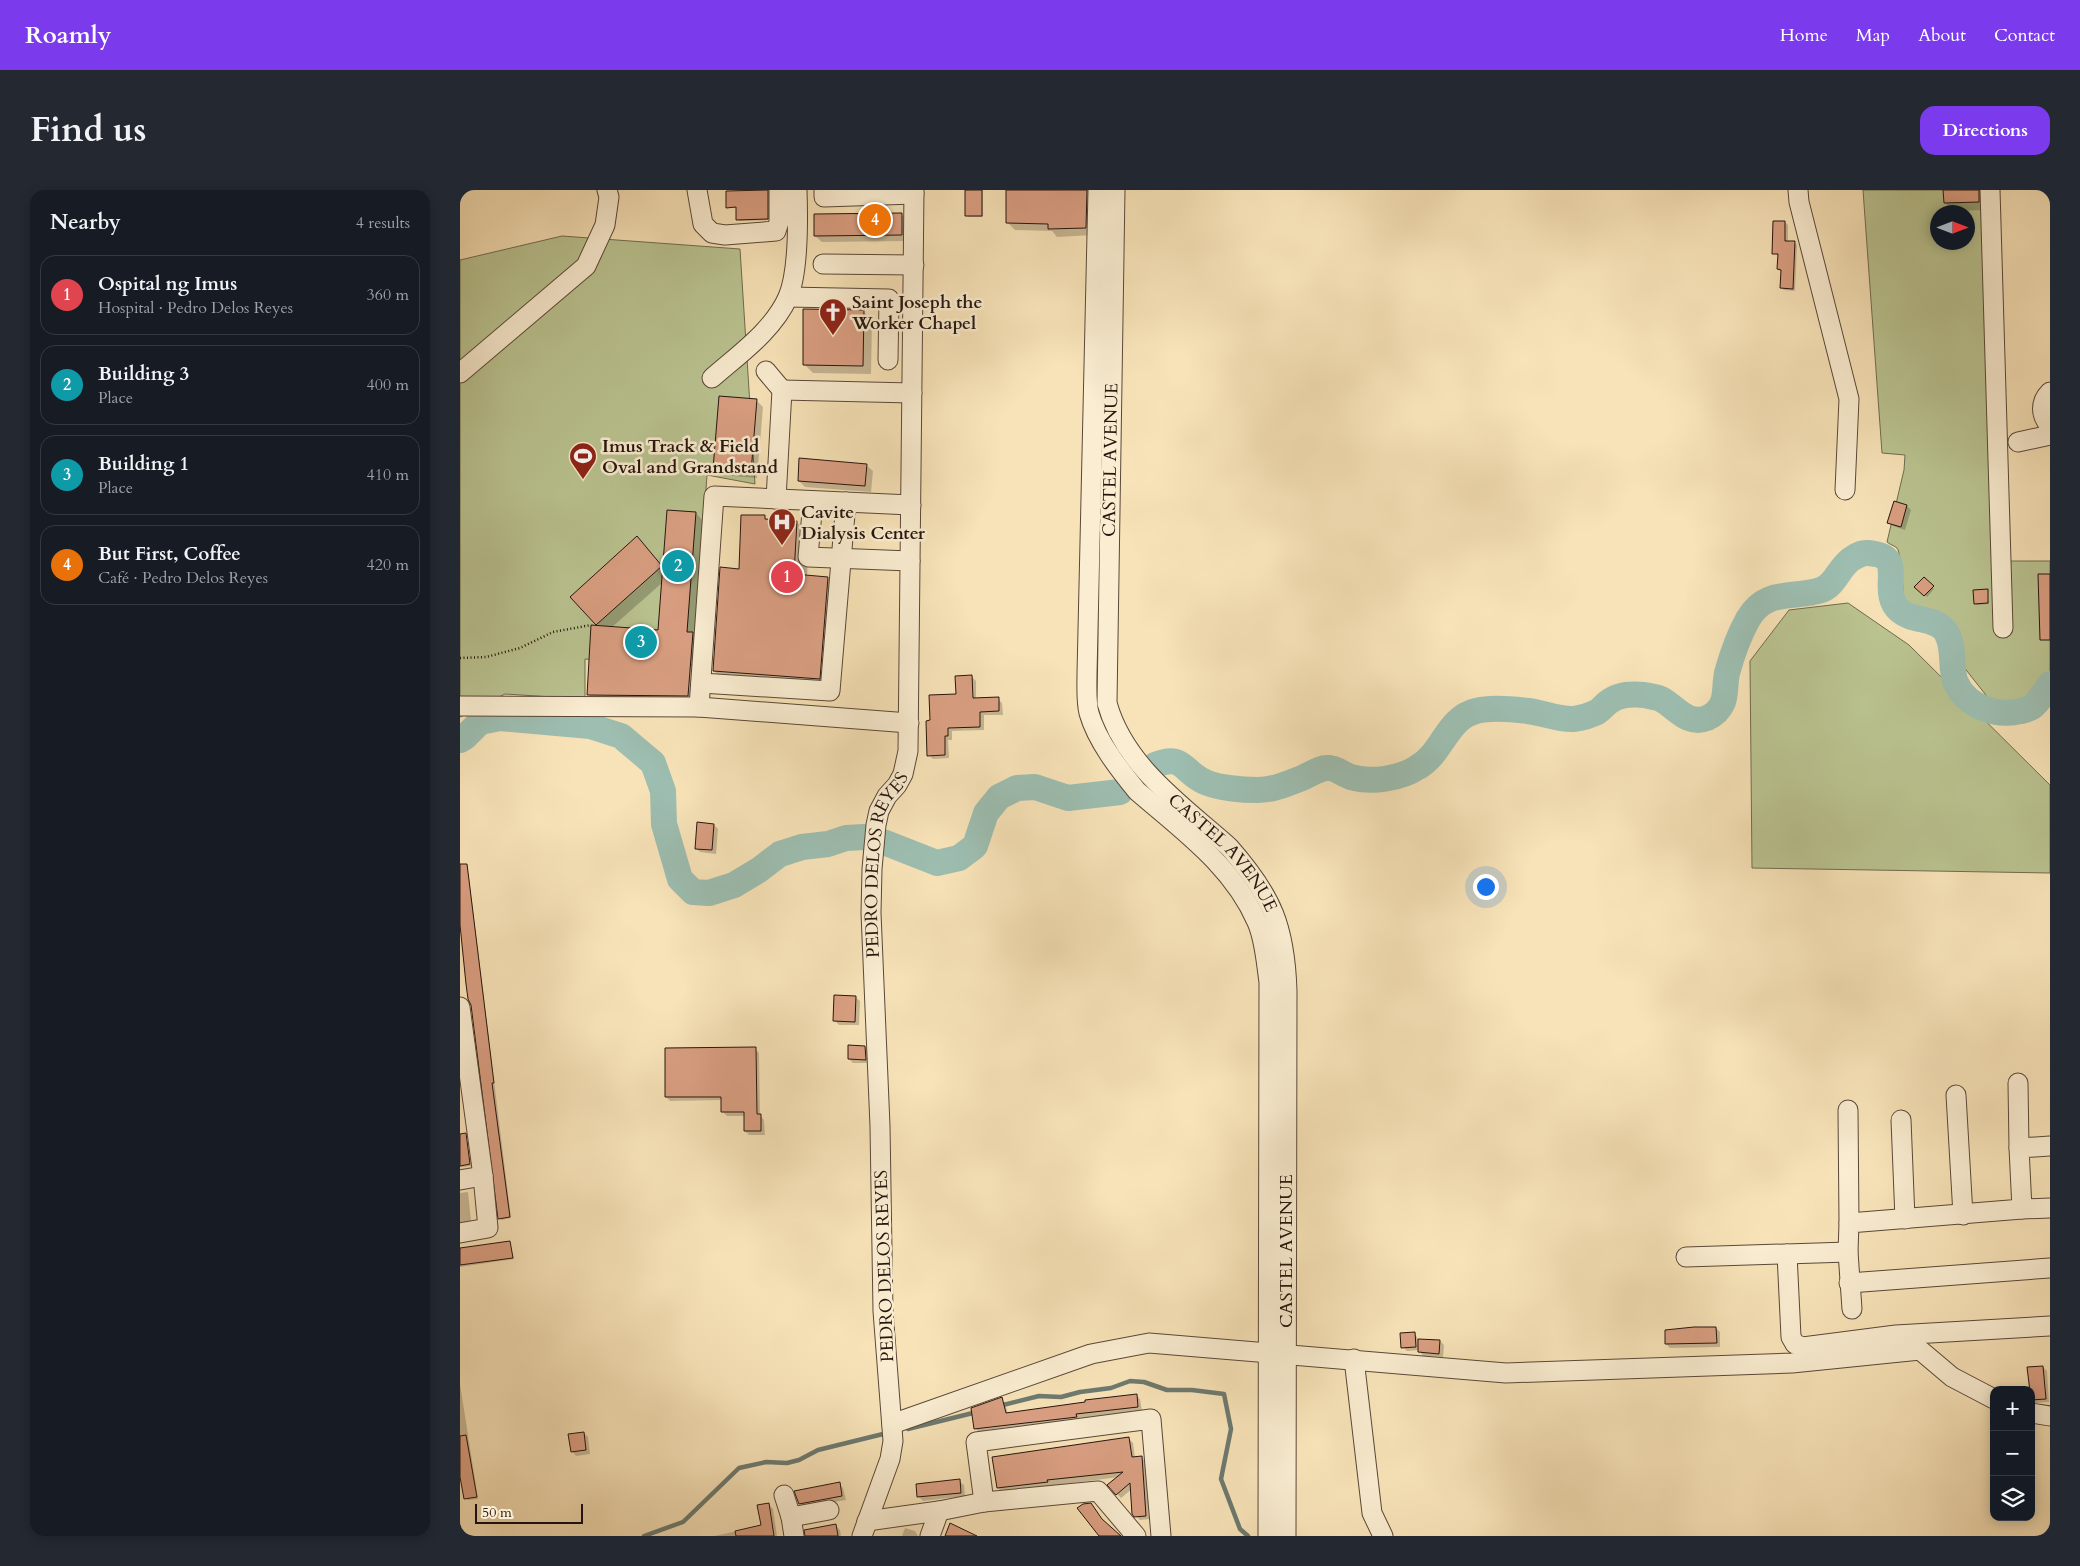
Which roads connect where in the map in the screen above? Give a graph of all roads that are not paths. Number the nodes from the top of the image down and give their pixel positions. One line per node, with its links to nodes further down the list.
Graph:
1 (608, 190): 17 (street)
2 (697, 190): 3 (street)
3 (779, 190)
4 (797, 190): 14 (street)
5 (824, 190): 10 (street)
6 (1098, 190): 60 (street, CASTEL AVENUE)
7 (1115, 190): 60 (street, CASTEL AVENUE)
8 (1798, 190): 24 (street)
9 (1990, 190): 31 (street)
10 (895, 192): 11 (street)
11 (914, 192): 13 (street, PEDRO DELOS REYES)
12 (823, 264): 13 (street)
13 (914, 264): 21 (street, PEDRO DELOS REYES)
14 (788, 297): 15 (street); 18 (street)
15 (888, 360)
16 (766, 371): 19 (street)
17 (460, 373)
18 (712, 378)
19 (782, 390): 21 (street); 25 (street)
20 (2050, 392): 22 (street)
21 (912, 393): 28 (street, PEDRO DELOS REYES)
22 (2050, 427): 23 (street)
23 (2018, 442)
24 (1845, 490)
25 (776, 499): 26 (street); 32 (street)
26 (813, 501): 27 (street); 29 (street)
27 (846, 502): 28 (street); 29 (street)
28 (911, 505): 30 (street, PEDRO DELOS REYES)
29 (841, 558): 30 (street); 32 (street)
30 (910, 561): 35 (street, PEDRO DELOS REYES)
31 (2002, 628)
32 (701, 682): 34 (street)
33 (460, 706): 34 (street)
34 (699, 707): 35 (street)
35 (909, 723): 65 (street, PEDRO DELOS REYES)
36 (460, 1008): 37 (street)
37 (464, 1062): 42 (street)
38 (2018, 1083): 44 (street)
39 (1956, 1095): 49 (street)
40 (1848, 1110): 51 (street)
41 (1901, 1120): 50 (street)
42 (468, 1123): 45 (street)
43 (2050, 1146): 44 (street)
44 (2019, 1148): 48 (street)
45 (483, 1176): 46 (street); 52 (street)
46 (460, 1180)
47 (2050, 1208): 48 (street)
48 (2022, 1209): 49 (street)
49 (1963, 1214): 50 (street)
50 (1905, 1219): 51 (street)
51 (1849, 1223): 53 (street)
52 (460, 1233)
53 (1848, 1252): 54 (street); 57 (street)
54 (1787, 1254): 55 (street); 59 (street)
55 (1686, 1257)
56 (2050, 1268): 57 (street)
57 (1849, 1283): 58 (street)
58 (1852, 1309)
59 (2050, 1326)
60 (1277, 1353): 61 (street); 65 (street); 76 (street, CASTEL AVENUE); 77 (street, CASTEL AVENUE)
61 (1354, 1359): 62 (street); 78 (street)
62 (1990, 1397)
63 (2035, 1414): 64 (street)
64 (2050, 1416)
65 (892, 1424): 71 (street, PEDRO DELOS REYES)
66 (784, 1495): 70 (street)
67 (984, 1502): 69 (street); 74 (street); 75 (street)
68 (829, 1510): 70 (street)
69 (939, 1511): 71 (street); 73 (street)
70 (791, 1517): 72 (street)
71 (864, 1528)
72 (794, 1536)
73 (930, 1536)
74 (1136, 1536)
75 (1161, 1536)
76 (1268, 1536)
77 (1286, 1536)
78 (1383, 1536)

